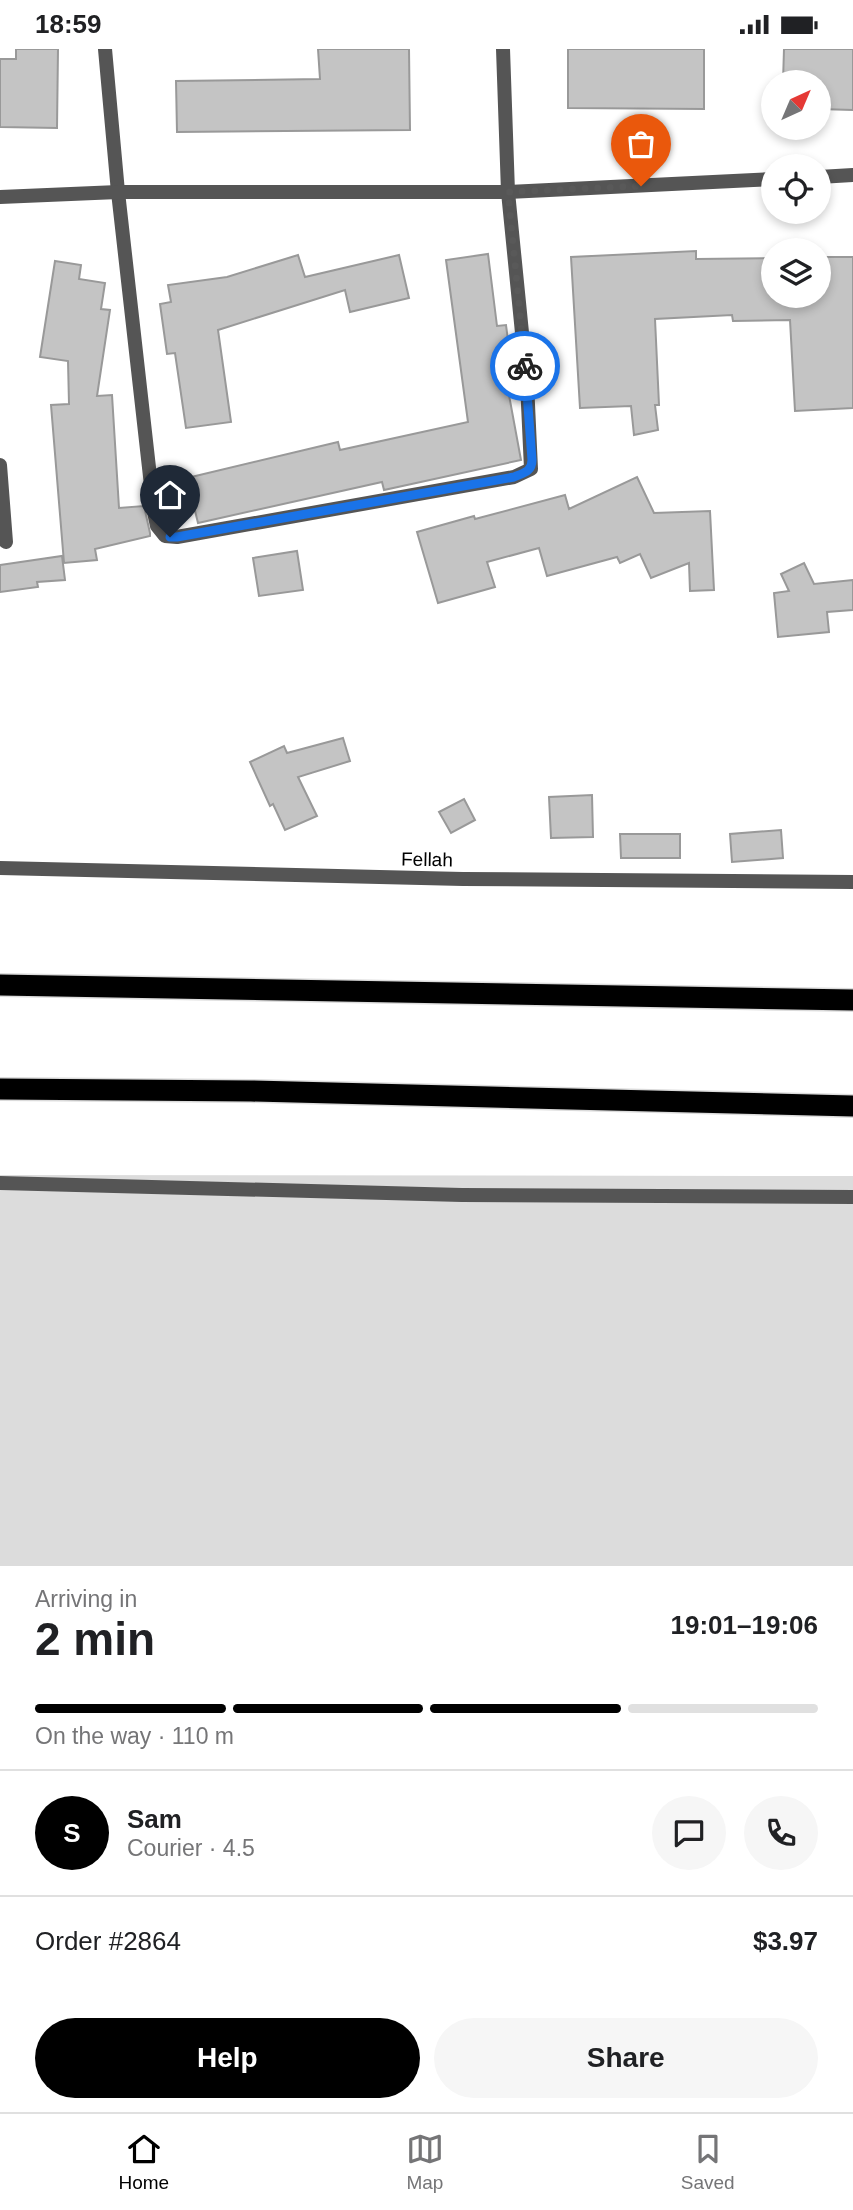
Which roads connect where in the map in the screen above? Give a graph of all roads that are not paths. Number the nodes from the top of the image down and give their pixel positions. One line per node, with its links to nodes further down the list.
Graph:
1 (105, 49): 6 (street)
2 (503, 49): 7 (street)
3 (853, 176): 4 (street)
4 (831, 177)
5 (761, 180): 7 (street)
6 (118, 192): 7 (street); 7 (street); 8 (street)
7 (508, 192)
8 (0, 197)
9 (0, 465): 10 (street)
10 (6, 542)
11 (0, 869): 12 (street, Fellah)
12 (853, 882)
13 (0, 985): 14 (highway)
14 (853, 1000)
15 (0, 1089): 16 (highway)
16 (853, 1106)
17 (0, 1183): 18 (street)
18 (853, 1197)

